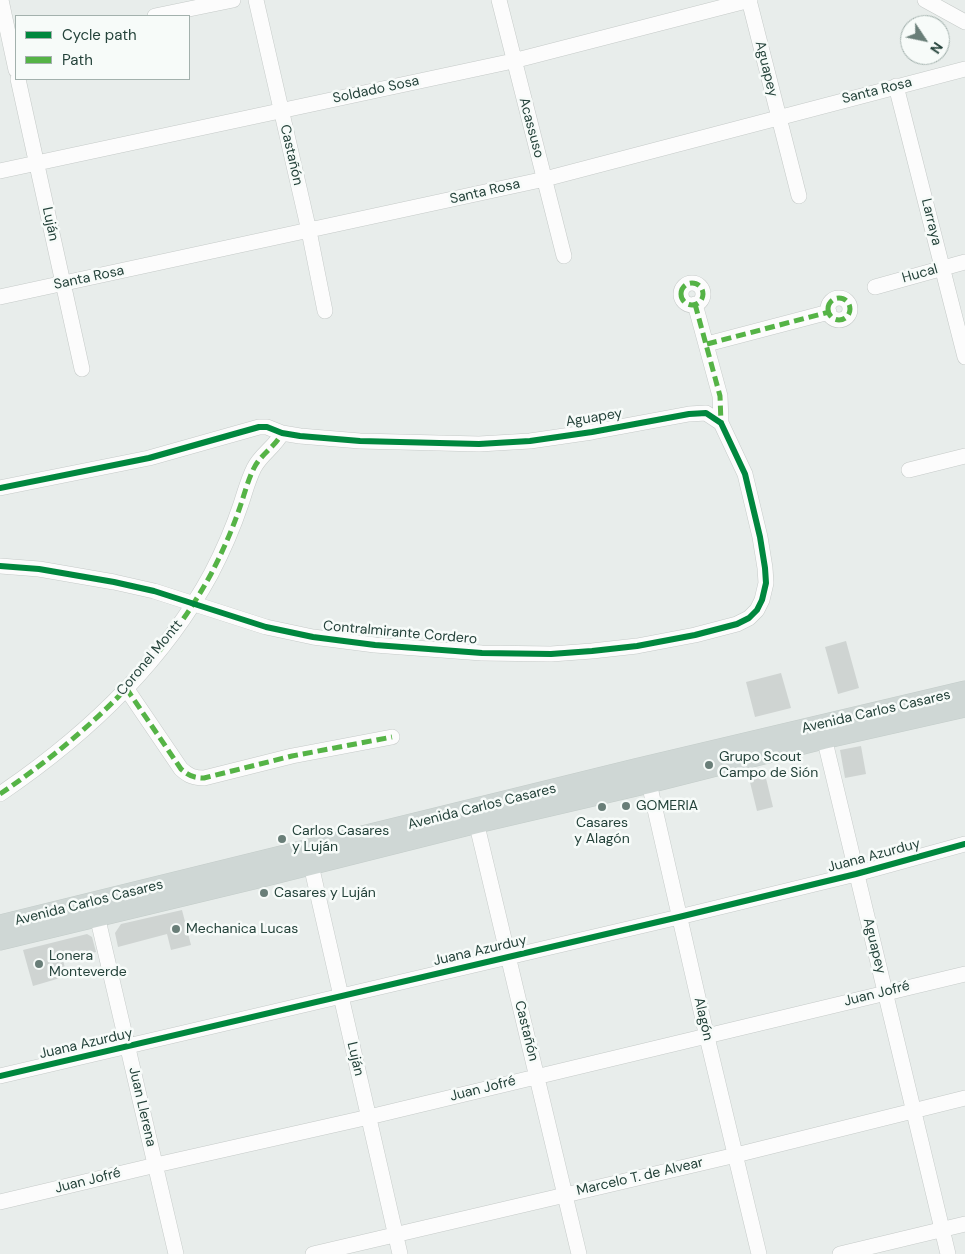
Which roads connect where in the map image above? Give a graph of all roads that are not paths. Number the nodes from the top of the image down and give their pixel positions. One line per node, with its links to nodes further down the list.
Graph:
1 (2, 0): 9 (street)
2 (233, 0): 7 (street)
3 (256, 0): 15 (street, Castañón)
4 (499, 0): 10 (street, Acassuso)
5 (749, 0): 10 (street, Soldado Sosa); 16 (street, Aguapey)
6 (924, 0): 8 (street)
7 (160, 15)
8 (965, 22)
9 (9, 47): 11 (street)
10 (513, 61): 15 (street, Soldado Sosa); 19 (street, Acassuso)
11 (15, 67)
12 (965, 69): 14 (street, Santa Rosa)
13 (18, 80): 17 (street, Luján)
14 (896, 86): 16 (street, Santa Rosa); 24 (street, Larraya)
15 (280, 111): 17 (street, Soldado Sosa); 21 (street, Castañón)
16 (779, 117): 19 (street, Santa Rosa); 20 (street, Aguapey)
17 (38, 163): 18 (street, Soldado Sosa); 25 (street, Luján)
18 (0, 171)
19 (545, 178): 21 (street, Santa Rosa); 22 (street, Acassuso)
20 (799, 196)
21 (309, 231): 25 (street, Santa Rosa); 29 (street, Castañón)
22 (564, 256)
23 (965, 262): 24 (street, Hucal)
24 (942, 268): 26 (street, Hucal); 32 (street, Larraya)
25 (62, 283): 27 (street, Santa Rosa); 33 (street, Luján)
26 (875, 287)
27 (0, 297)
28 (695, 304): 31 (street)
29 (325, 311)
30 (829, 312): 31 (street)
31 (706, 344): 34 (street)
32 (965, 357)
33 (82, 369)
34 (722, 423): 35 (street, Aguapey); 40 (street, Contralmirante Cordero)
35 (282, 433): 38 (street, Aguapey); 40 (street, Coronel Montt)
36 (965, 456): 37 (street)
37 (909, 470)
38 (0, 488)
39 (0, 566): 40 (street, Contralmirante Cordero)
40 (194, 603): 41 (street, Coronel Montt)
41 (126, 688): 45 (street); 47 (street, Coronel Montt)
42 (965, 691): 44 (main road, Avenida Carlos Casares)
43 (965, 706): 44 (main road, Avenida Carlos Casares)
44 (822, 732): 46 (main road, Avenida Carlos Casares); 48 (main road, Avenida Carlos Casares); 51 (street, Aguapey)
45 (392, 737)
46 (649, 783): 48 (main road, Avenida Carlos Casares); 53 (street, Alagón)
47 (0, 794)
48 (475, 816): 50 (main road, Avenida Carlos Casares); 52 (main road, Avenida Carlos Casares); 56 (street, Castañón)
49 (965, 844): 51 (street, Juana Azurduy)
50 (311, 865): 52 (main road, Avenida Carlos Casares); 59 (street, Luján)
51 (856, 874): 53 (street, Juana Azurduy); 58 (street, Aguapey)
52 (96, 909): 54 (main road, Avenida Carlos Casares); 55 (main road, Avenida Carlos Casares); 61 (street, Juan Llerena)
53 (679, 918): 56 (street, Juana Azurduy); 60 (street, Alagón)
54 (0, 925)
55 (0, 940)
56 (508, 957): 59 (street, Juana Azurduy); 63 (street, Castañón)
57 (965, 974): 58 (street, Juan Jofré)
58 (885, 992): 60 (street, Juan Jofré); 65 (street, Aguapey)
59 (341, 996): 61 (street, Juana Azurduy); 66 (street, Luján)
60 (707, 1036): 63 (street, Juan Jofré); 67 (street, Alagón)
61 (128, 1047): 62 (street, Juana Azurduy); 68 (street, Juan Llerena)
62 (0, 1076)
63 (537, 1076): 66 (street, Juan Jofré); 69 (street, Castañón)
64 (965, 1098): 65 (street, Marcelo T. de Alvear)
65 (914, 1111): 67 (street, Marcelo T. de Alvear); 72 (street, Aguapey)
66 (369, 1117): 68 (street, Juan Jofré); 73 (street, Luján)
67 (736, 1155): 69 (street, Marcelo T. de Alvear); 78 (street, Alagón)
68 (156, 1165): 70 (street, Juan Jofré); 74 (street, Juan Llerena)
69 (565, 1195): 73 (street, Marcelo T. de Alvear); 77 (street, Castañón)
70 (0, 1202)
71 (965, 1224): 72 (street)
72 (942, 1229): 79 (street); 80 (street, Aguapey)
73 (396, 1235): 75 (street, Marcelo T. de Alvear); 76 (street, Luján)
74 (176, 1254)
75 (313, 1254)
76 (400, 1254)
77 (579, 1254)
78 (759, 1254)
79 (840, 1254)
80 (948, 1254)

